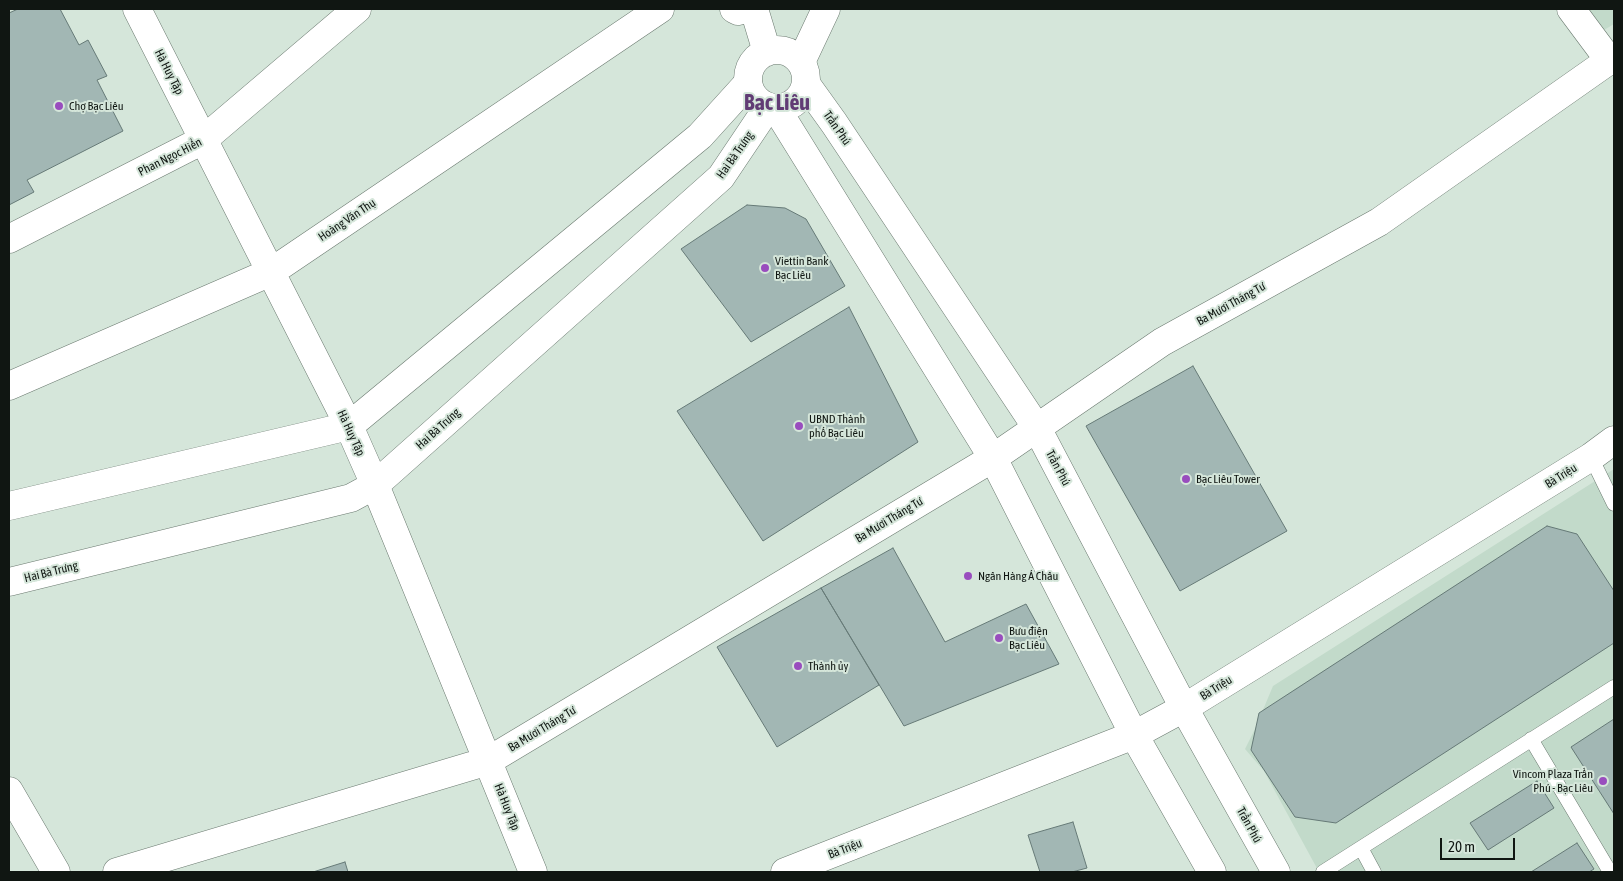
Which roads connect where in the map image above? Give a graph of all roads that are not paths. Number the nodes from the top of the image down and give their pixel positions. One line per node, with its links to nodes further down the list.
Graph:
1 (137, 9): 14 (street, Hà Huy Tập)
2 (357, 9): 14 (street, Phan Ngọc Hiển)
3 (660, 9): 16 (street, Hoàng Văn Thụ)
4 (734, 9): 5 (street)
5 (745, 9)
6 (754, 9): 9 (street)
7 (826, 9): 11 (street)
8 (1572, 9): 10 (street)
9 (767, 52): 11 (street); 12 (street)
10 (1612, 57): 19 (street, Ba Mươi Tháng Tư)
11 (803, 73): 13 (street); 19 (street, Trần Phú)
12 (748, 83): 13 (street); 18 (street)
13 (772, 107): 21 (street); 23 (street, Hai Bà Trưng)
14 (204, 140): 15 (street, Phan Ngọc Hiển); 16 (street, Hà Huy Tập)
15 (9, 239)
16 (271, 272): 17 (street, Hoàng Văn Thụ); 18 (street, Hà Huy Tập)
17 (9, 386)
18 (349, 426): 23 (street, Hà Huy Tập); 25 (street)
19 (1037, 428): 21 (street, Ba Mươi Tháng Tư); 28 (street, Trần Phú)
20 (1614, 440): 22 (street, Bà Triệu)
21 (993, 458): 29 (street); 31 (street, Ba Mươi Tháng Tư)
22 (1591, 458): 24 (lane); 28 (street, Bà Triệu)
23 (375, 485): 26 (street, Hai Bà Trưng); 31 (street, Hà Huy Tập)
24 (1614, 504)
25 (9, 506)
26 (9, 582)
27 (1614, 687): 30 (lane)
28 (1184, 708): 29 (street, Bà Triệu); 40 (street, Trần Phú)
29 (1134, 735): 34 (street, Bà Triệu); 39 (street)
30 (1531, 739): 33 (lane); 43 (lane)
31 (488, 761): 36 (street, Ba Mươi Tháng Tư); 37 (street, Hà Huy Tập)
32 (9, 791): 35 (street)
33 (1361, 848): 41 (lane); 42 (lane)
34 (826, 865): 38 (street, Bà Triệu)
35 (56, 872)
36 (117, 872)
37 (533, 872)
38 (785, 872)
39 (1212, 872)
40 (1276, 872)
41 (1323, 872)
42 (1374, 872)
43 (1610, 872)

